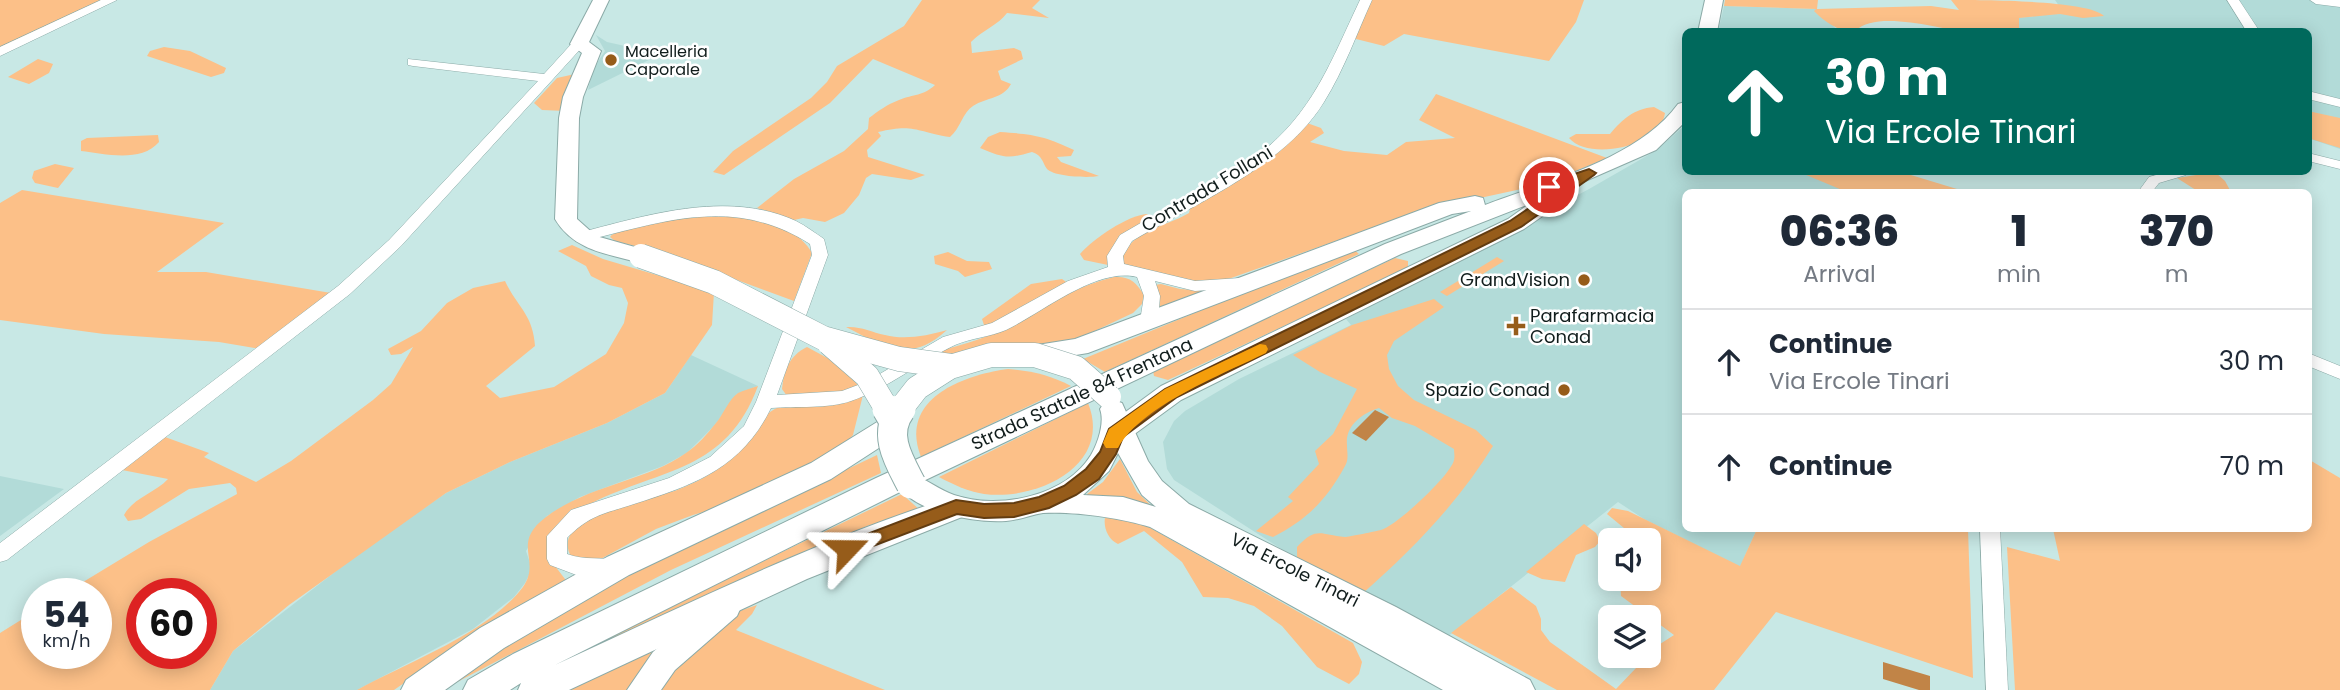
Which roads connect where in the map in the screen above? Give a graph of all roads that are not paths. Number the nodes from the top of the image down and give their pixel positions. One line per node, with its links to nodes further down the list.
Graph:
1 (111, 0): 11 (street)
2 (601, 0): 10 (main road)
3 (1366, 0): 24 (street, Contrada Follani)
4 (1714, 0): 8 (main road)
5 (2233, 0): 9 (street)
6 (2316, 0): 7 (street)
7 (2340, 3)
8 (1708, 28)
9 (2251, 28)
10 (579, 44): 13 (street); 23 (main road)
11 (0, 52)
12 (413, 62): 13 (street)
13 (548, 78): 40 (street)
14 (2312, 96): 15 (street)
15 (2340, 103)
16 (1682, 112): 19 (main road, Strada Statale 84 Frentana)
17 (2312, 158): 18 (street)
18 (2340, 165)
19 (1589, 173): 22 (main road, Strada Statale 84 Frentana); 34 (main road)
20 (2171, 175): 21 (street)
21 (2147, 189)
22 (1529, 194): 26 (main road); 44 (main road, Strada Statale 84 Frentana)
23 (580, 237): 28 (main road, bridge); 33 (street)
24 (1117, 271): 25 (street); 33 (street)
25 (1144, 274): 26 (street); 27 (street)
26 (1251, 282): 27 (main road)
27 (1149, 321): 29 (main road)
28 (823, 338): 31 (main road, bridge); 35 (main road, bridge)
29 (1027, 354): 31 (main road, Via Ercole Tinari, bridge); 34 (main road, Via Ercole Tinari, bridge)
30 (2312, 361): 32 (street)
31 (951, 366): 35 (main road, Via Ercole Tinari, bridge)
32 (2340, 373)
33 (765, 402): 41 (street)
34 (1114, 417): 37 (main road, Via Ercole Tinari); 48 (main road, Via Ercole Tinari)
35 (893, 423): 36 (main road); 38 (main road, Via Ercole Tinari, bridge)
36 (821, 471): 41 (main road)
37 (1043, 503): 38 (main road, Via Ercole Tinari); 47 (main road, Via Ercole Tinari)
38 (956, 507): 42 (main road)
39 (1990, 532): 49 (street)
40 (0, 554)
41 (618, 566): 43 (main road)
42 (742, 594): 45 (main road); 46 (main road)
43 (418, 690)
44 (480, 690)
45 (535, 690)
46 (643, 690)
47 (1472, 690)
48 (1520, 690)
49 (1997, 690)

